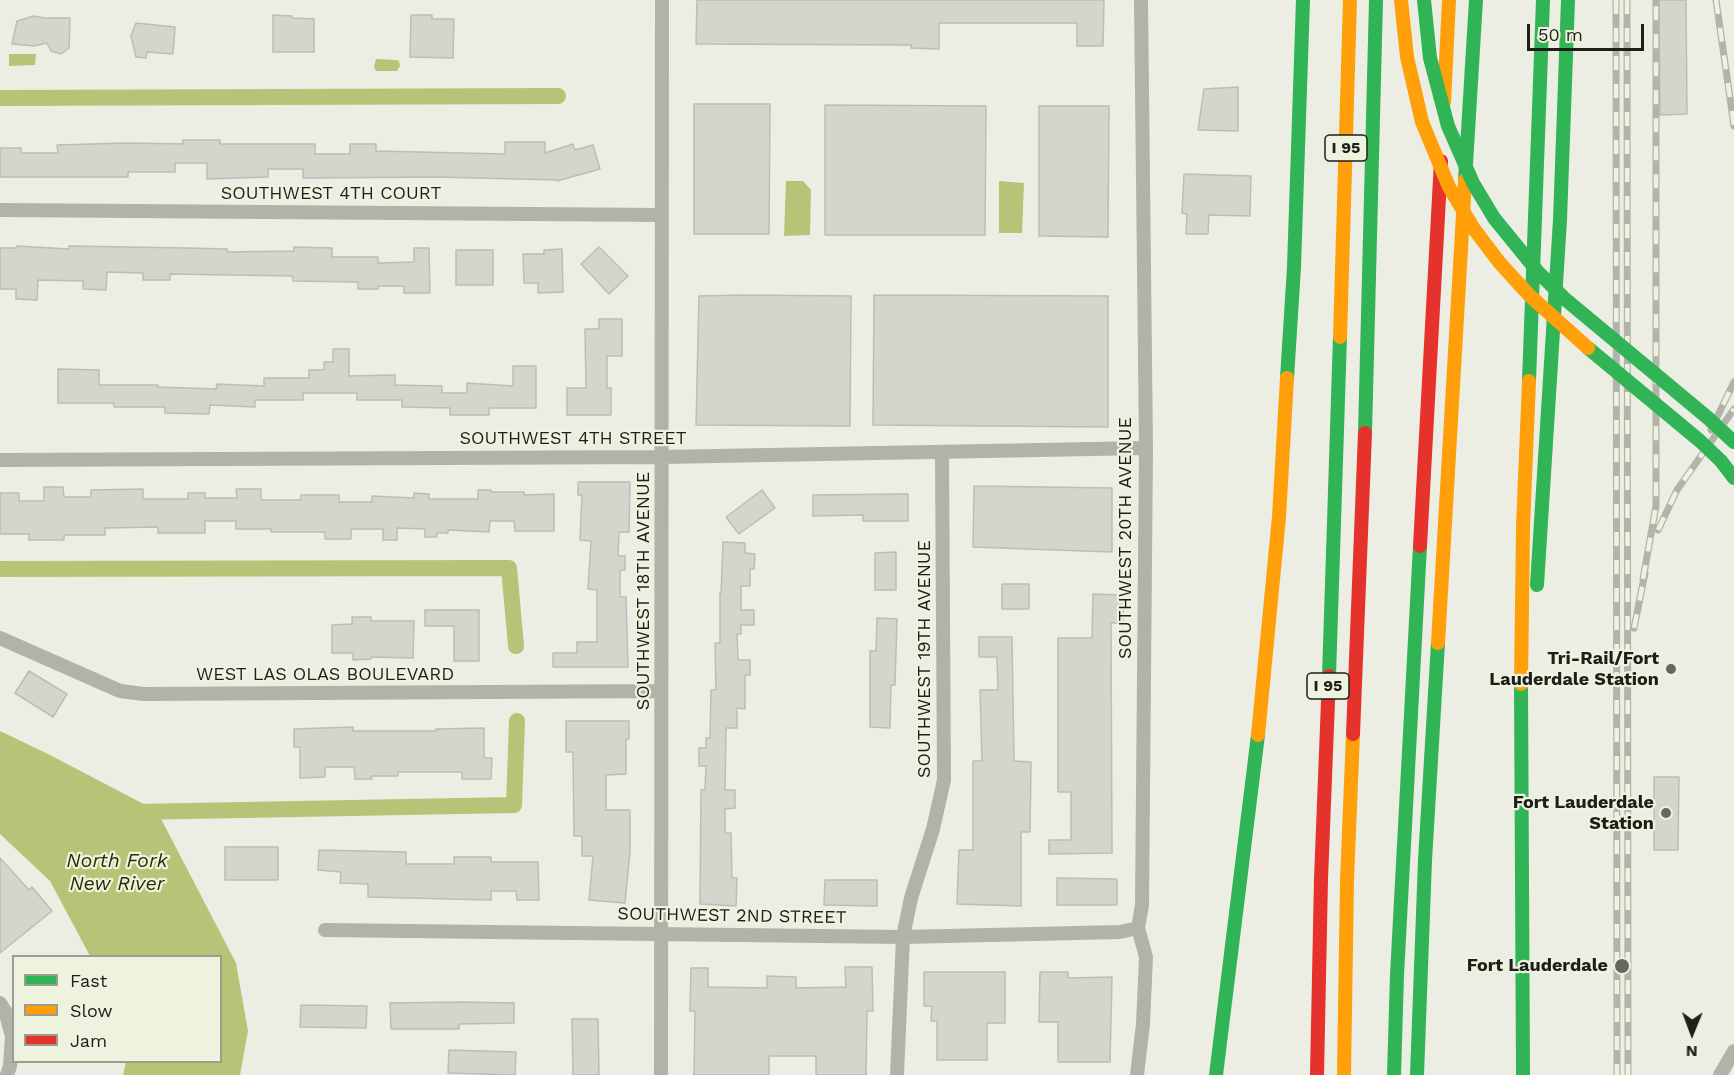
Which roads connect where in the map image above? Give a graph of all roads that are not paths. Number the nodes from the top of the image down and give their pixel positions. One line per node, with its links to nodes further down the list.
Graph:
1 (662, 0): 13 (street, SOUTHWEST 18TH AVENUE)
2 (1141, 0): 15 (street, SOUTHWEST 20TH AVENUE)
3 (1303, 0): 33 (highway)
4 (1350, 0): 34 (highway, I 95)
5 (1377, 0): 35 (highway)
6 (1401, 0): 19 (highway, bridge)
7 (1424, 0): 14 (highway, bridge)
8 (1449, 0): 36 (highway)
9 (1476, 0): 37 (highway)
10 (1543, 0): 22 (highway)
11 (1568, 0): 22 (highway)
12 (0, 210): 13 (street, SOUTHWEST 4TH COURT)
13 (662, 214): 17 (street, SOUTHWEST 18TH AVENUE)
14 (1734, 442)
15 (1146, 448): 16 (street, SOUTHWEST 4TH STREET); 23 (street, SOUTHWEST 20TH AVENUE)
16 (942, 453): 17 (street, SOUTHWEST 4TH STREET); 26 (street, SOUTHWEST 19TH AVENUE)
17 (662, 457): 18 (street, SOUTHWEST 4TH STREET); 21 (street, SOUTHWEST 18TH AVENUE)
18 (0, 460)
19 (1734, 478)
20 (0, 638): 21 (street, WEST LAS OLAS BOULEVARD)
21 (662, 691): 25 (street, SOUTHWEST 18TH AVENUE)
22 (1523, 836): 38 (highway)
23 (1138, 928): 26 (street, SOUTHWEST 2ND STREET); 32 (street, SOUTHWEST 20TH AVENUE)
24 (325, 930): 25 (street, SOUTHWEST 2ND STREET)
25 (662, 932): 26 (street, SOUTHWEST 2ND STREET); 30 (street, SOUTHWEST 18TH AVENUE)
26 (903, 937): 31 (street, SOUTHWEST 19TH AVENUE)
27 (0, 1003): 29 (street)
28 (1734, 1051): 39 (street)
29 (7, 1075)
30 (661, 1075)
31 (897, 1075)
32 (1137, 1075)
33 (1216, 1075)
34 (1317, 1075)
35 (1344, 1075)
36 (1394, 1075)
37 (1416, 1075)
38 (1523, 1075)
39 (1720, 1075)

